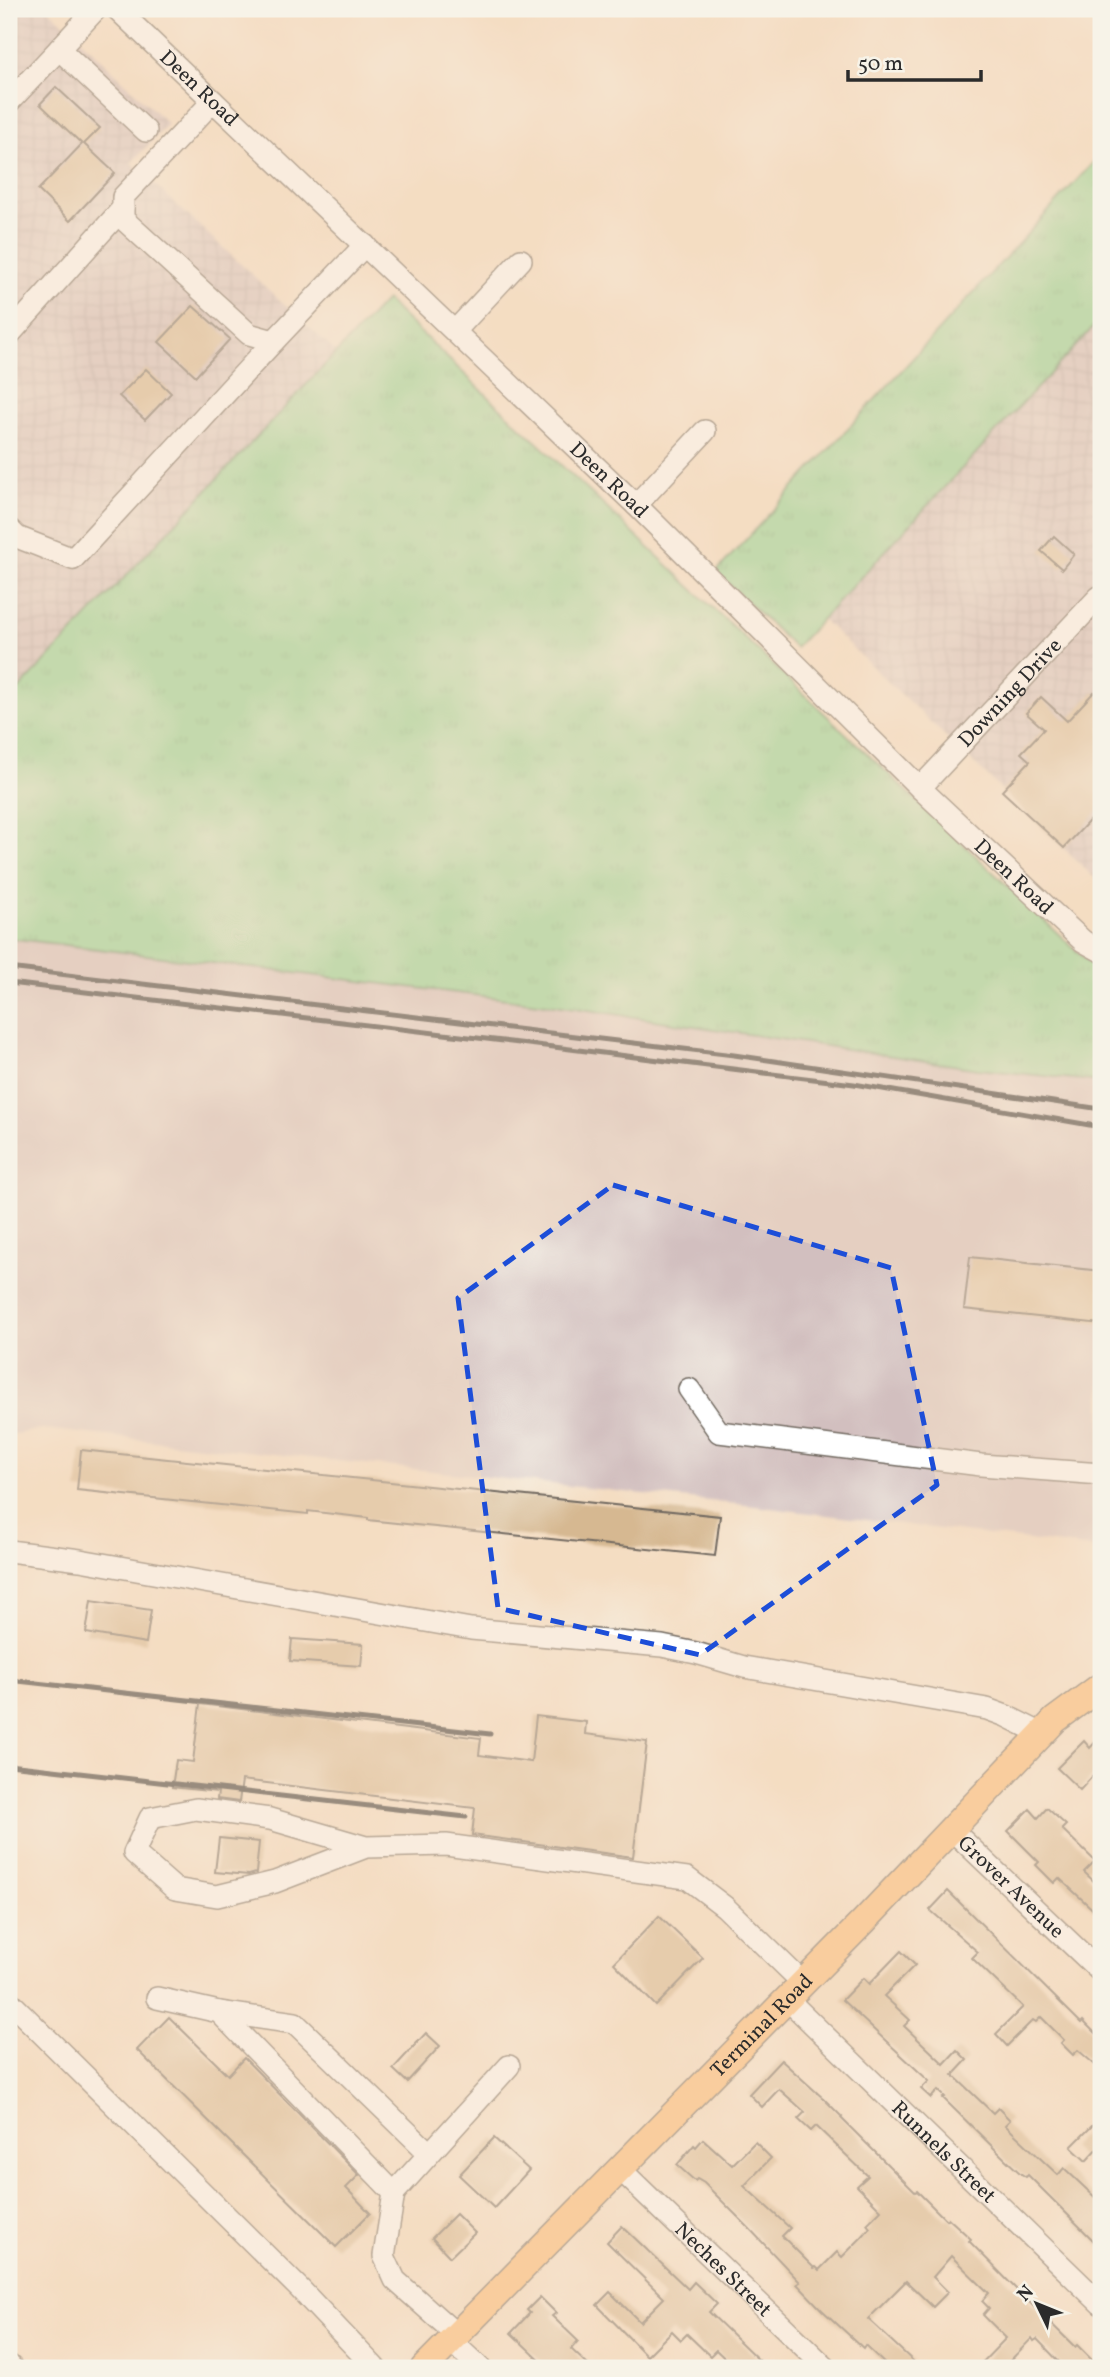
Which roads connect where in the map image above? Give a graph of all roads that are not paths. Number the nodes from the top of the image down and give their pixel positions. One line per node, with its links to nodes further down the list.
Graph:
1 (96, 9): 3 (street)
2 (117, 9): 4 (street, Deen Road)
3 (58, 49): 5 (street); 6 (street)
4 (213, 101): 7 (street); 8 (street, Deen Road)
5 (9, 102)
6 (146, 131)
7 (123, 208): 11 (street); 12 (street)
8 (365, 245): 10 (street, Deen Road); 12 (street)
9 (522, 260): 10 (street)
10 (455, 331): 14 (street, Deen Road)
11 (9, 335)
12 (274, 341): 15 (street)
13 (705, 431): 14 (street)
14 (636, 505): 17 (street, Deen Road)
15 (9, 529)
16 (1100, 598): 17 (street, Downing Drive)
17 (920, 788): 18 (street, Deen Road)
18 (1101, 951)
19 (689, 1388): 20 (street)
20 (1101, 1474)
21 (9, 1551): 23 (street)
22 (1101, 1686): 23 (main road, Terminal Road)
23 (1042, 1734): 24 (main road, Terminal Road)
24 (953, 1829): 26 (street, Grover Avenue); 27 (main road, Terminal Road)
25 (366, 1847): 25 (street); 27 (street, Runnels Street)
26 (1101, 1972)
27 (795, 1991): 33 (main road, Terminal Road); 35 (street, Runnels Street)
28 (157, 1998): 30 (street)
29 (9, 2001): 37 (street)
30 (219, 2012): 32 (street); 34 (street)
31 (509, 2066): 32 (street)
32 (429, 2153): 34 (street)
33 (620, 2169): 36 (main road, Terminal Road); 40 (street, Neches Street)
34 (394, 2193): 36 (street)
35 (1101, 2304)
36 (454, 2338): 38 (main road, Terminal Road); 39 (street)
37 (375, 2368)
38 (425, 2368)
39 (480, 2368)
40 (826, 2368)

